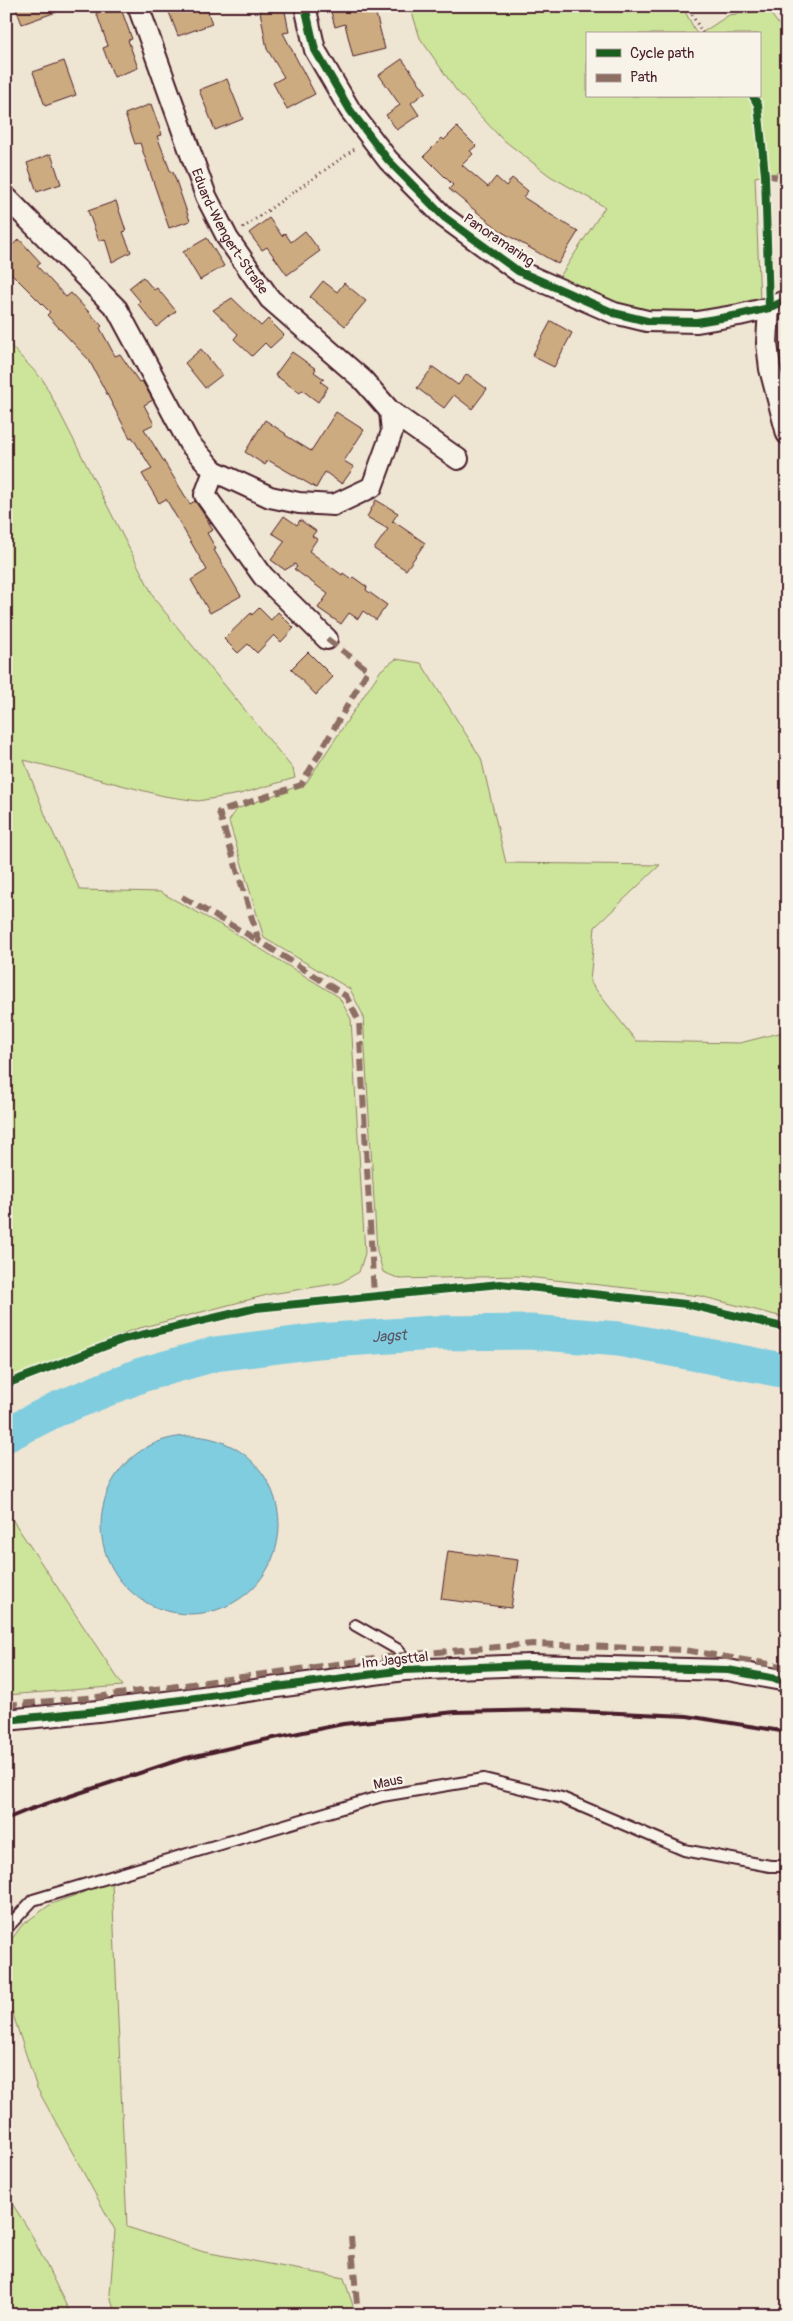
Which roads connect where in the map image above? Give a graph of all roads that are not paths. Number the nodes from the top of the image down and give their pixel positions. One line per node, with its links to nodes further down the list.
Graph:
1 (138, 6): 5 (street, Eduard-Wengert-Straße)
2 (305, 6): 4 (street, Panoramaring)
3 (6, 197): 8 (street)
4 (778, 304): 6 (street)
5 (390, 411): 7 (street, Eduard-Wengert-Straße); 8 (street)
6 (787, 434)
7 (458, 459)
8 (214, 471): 9 (street)
9 (327, 639)
10 (355, 1626): 11 (lane)
11 (404, 1670): 12 (street, Im Jagsttal); 13 (street, Im Jagsttal)
12 (787, 1681)
13 (6, 1720)
14 (787, 1866): 15 (lane, Maus)
15 (6, 1928)

